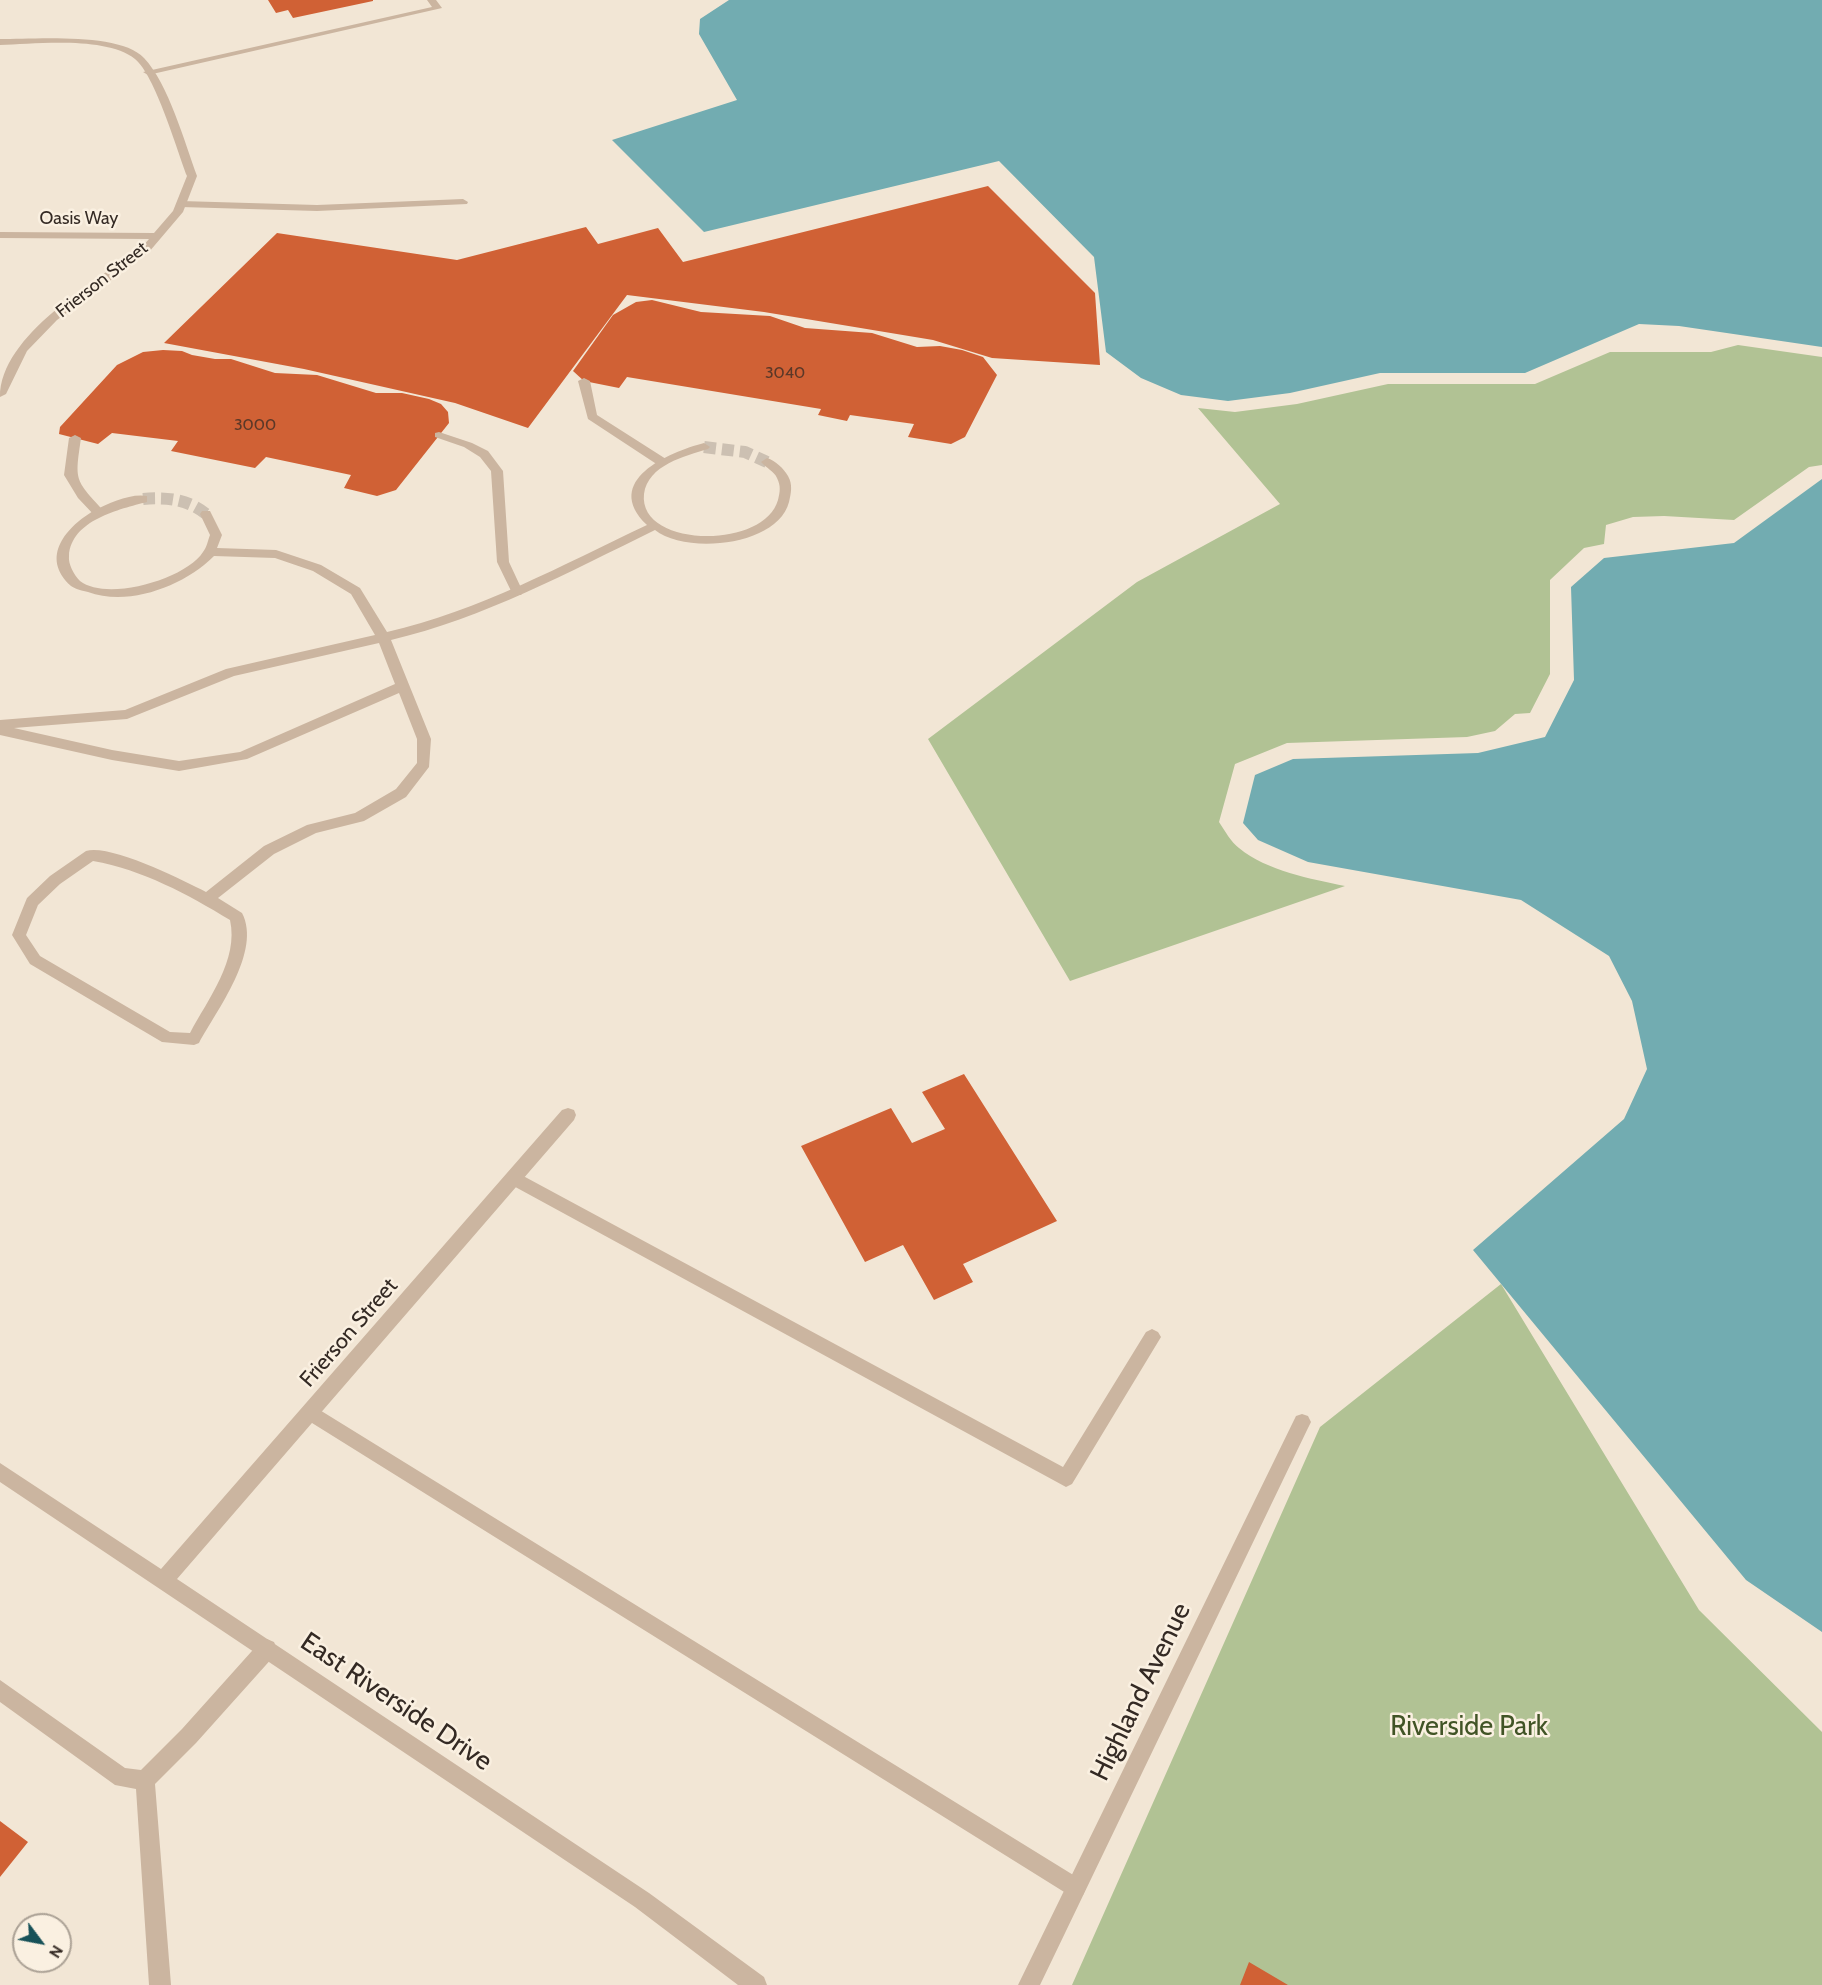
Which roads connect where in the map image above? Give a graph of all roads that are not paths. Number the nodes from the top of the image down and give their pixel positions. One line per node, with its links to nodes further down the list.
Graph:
1 (431, 0): 3 (street)
2 (0, 42): 3 (street, Frierson Street)
3 (148, 72): 5 (street, Frierson Street)
4 (463, 202): 5 (street)
5 (181, 204): 7 (street, Frierson Street)
6 (0, 235): 7 (street, Oasis Way)
7 (157, 236): 9 (street, Frierson Street)
8 (584, 381): 13 (street)
9 (0, 394)
10 (440, 435): 20 (street)
11 (75, 438): 16 (street)
12 (704, 447): 13 (street)
13 (662, 462): 18 (street)
14 (767, 462): 18 (street)
15 (143, 499): 16 (street)
16 (99, 513): 19 (street)
17 (206, 514): 19 (street)
18 (654, 525): 20 (street)
19 (210, 552): 21 (street)
20 (517, 592): 21 (street)
21 (383, 638): 22 (street); 23 (street)
22 (403, 686): 24 (street); 25 (street)
23 (0, 725)
24 (0, 730)
25 (207, 899): 25 (street)
26 (568, 1115): 27 (street, Frierson Street)
27 (514, 1178): 28 (street); 29 (street, Frierson Street)
28 (1152, 1336)
29 (310, 1412): 32 (street, Frierson Street); 36 (street)
30 (1302, 1422): 36 (street, Highland Avenue)
31 (0, 1472): 32 (street, East Riverside Drive)
32 (164, 1580): 33 (street, East Riverside Drive)
33 (267, 1649): 35 (street); 38 (street, East Riverside Drive)
34 (0, 1690): 35 (street)
35 (145, 1780): 37 (street)
36 (1076, 1888): 39 (street, Highland Avenue)
37 (160, 1985)
38 (756, 1985)
39 (1029, 1985)

